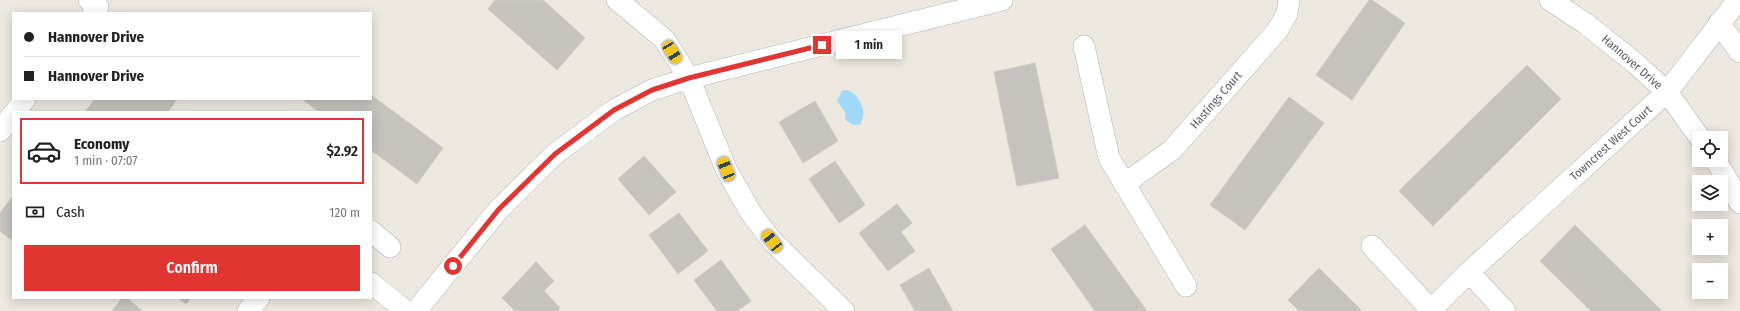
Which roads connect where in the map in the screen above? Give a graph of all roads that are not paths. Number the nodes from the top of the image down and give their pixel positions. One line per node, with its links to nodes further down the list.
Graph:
1 (89, 0): 8 (street)
2 (617, 0): 12 (street)
3 (1002, 0): 7 (street)
4 (1289, 0): 20 (street, Hastings Court)
5 (1550, 0): 13 (street, Hannover Drive)
6 (1738, 0): 9 (street, Towncrest West Court)
7 (954, 6): 12 (street)
8 (94, 12)
9 (1719, 23): 11 (street); 13 (street, Towncrest West Court)
10 (1084, 46): 20 (street)
11 (1740, 52)
12 (689, 78): 31 (street); 32 (street)
13 (1666, 92): 18 (street, Hannover Drive); 25 (street, Towncrest West Court)
14 (24, 100): 15 (street)
15 (16, 111)
16 (12, 116): 17 (street)
17 (0, 131)
18 (1695, 131)
19 (1720, 167): 21 (street)
20 (1124, 184): 27 (street)
21 (1740, 203)
22 (372, 232): 24 (street)
23 (1372, 246): 33 (street, Towncrest West Court)
24 (390, 247)
25 (1468, 272): 33 (street, Towncrest West Court); 34 (street)
26 (372, 284): 30 (street)
27 (1186, 286)
28 (258, 299): 29 (street)
29 (248, 311)
30 (406, 311)
31 (416, 311)
32 (844, 311)
33 (1431, 311)
34 (1505, 311)

